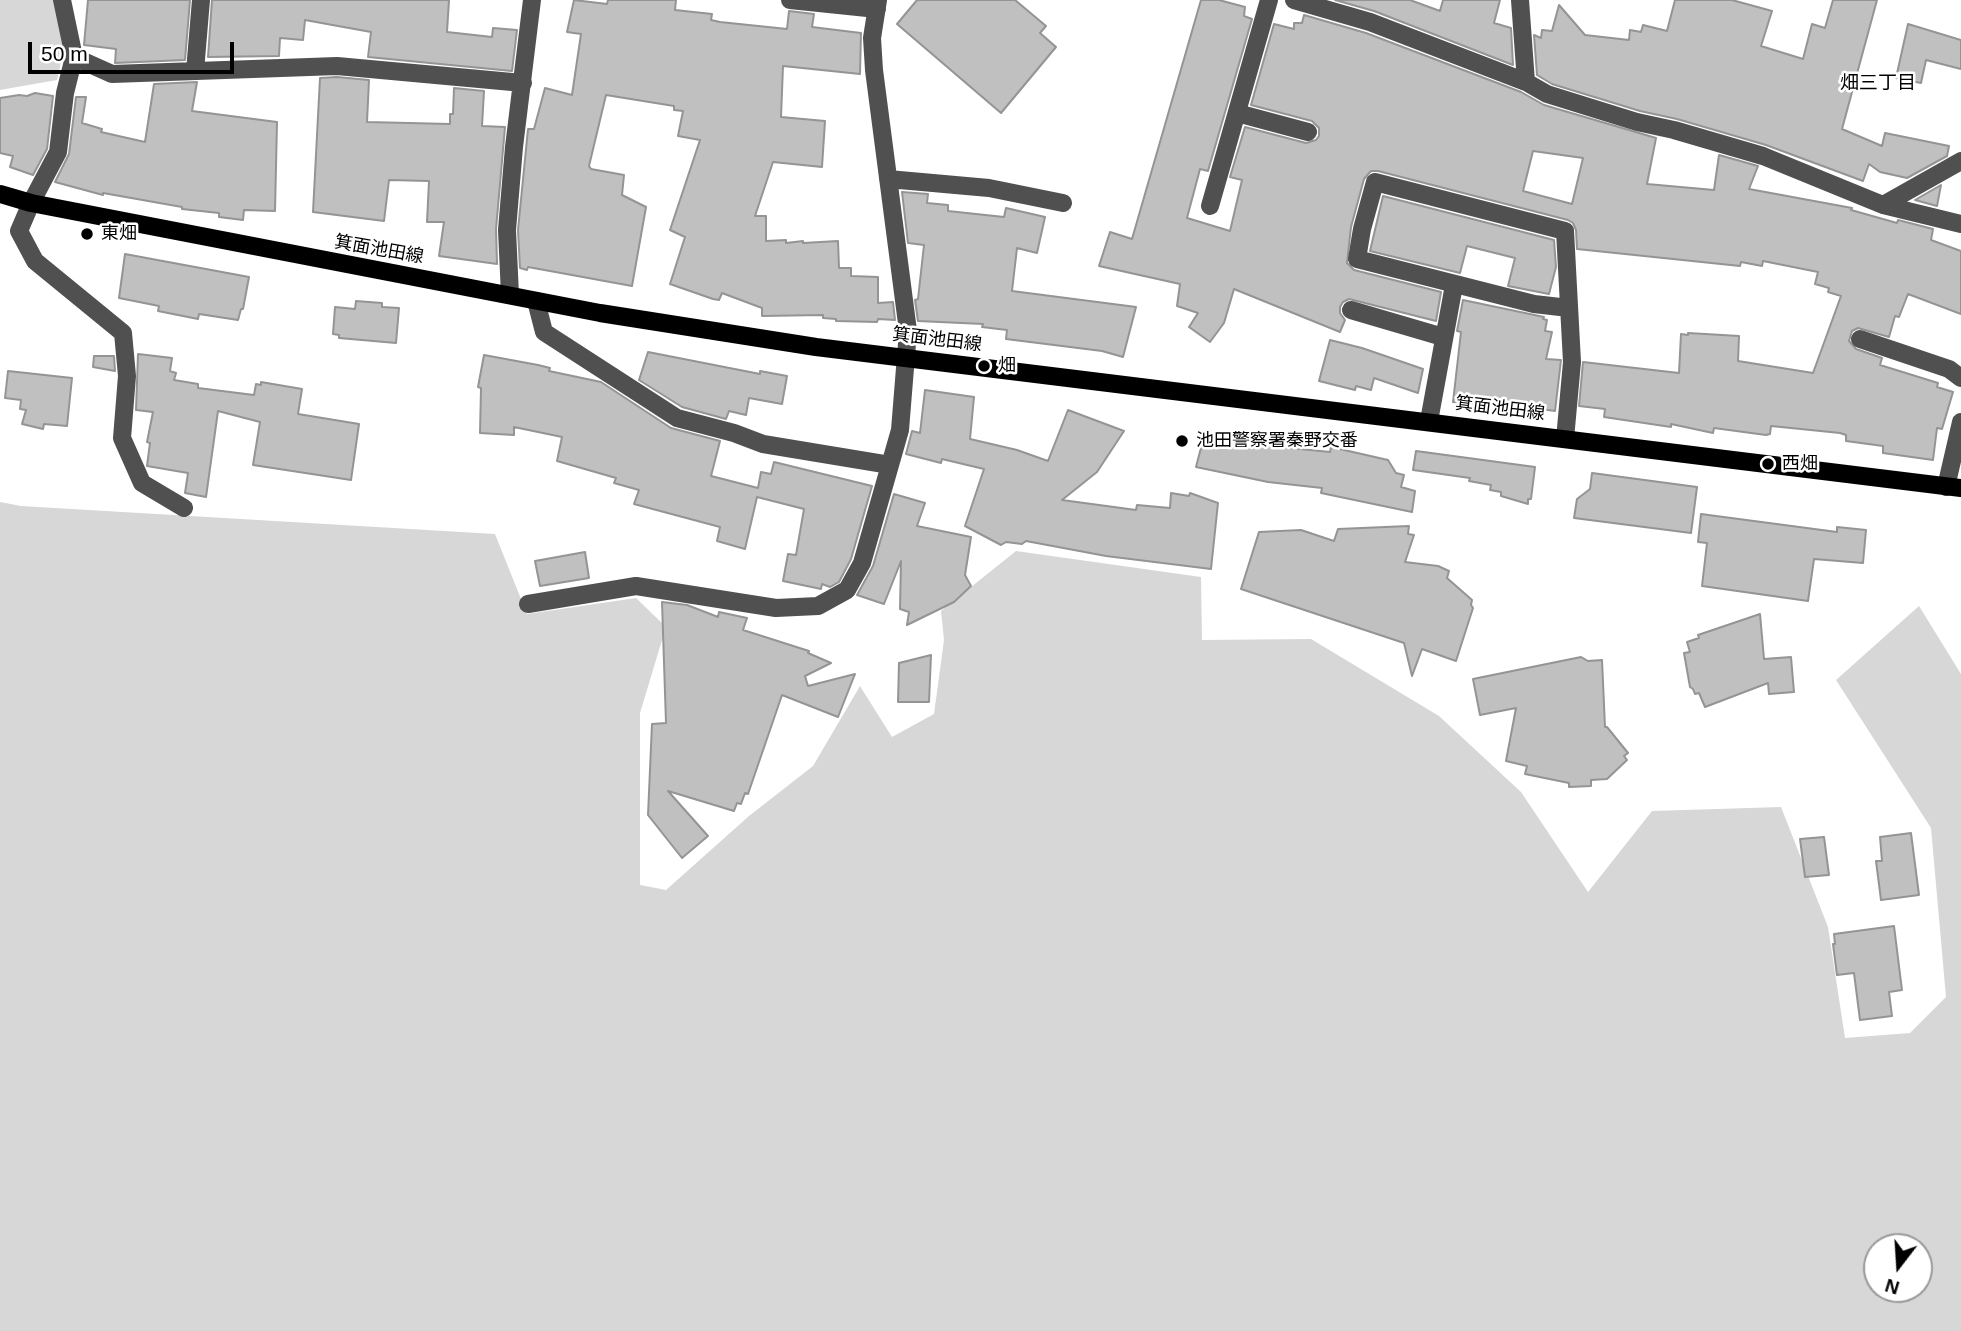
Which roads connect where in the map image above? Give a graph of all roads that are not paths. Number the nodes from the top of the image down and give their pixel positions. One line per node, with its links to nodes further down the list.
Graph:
1 (62, 0): 9 (street)
2 (201, 0): 10 (street)
3 (532, 0): 12 (street)
4 (790, 0): 8 (street)
5 (1269, 0): 13 (street)
6 (1294, 0): 11 (street)
7 (1520, 0): 11 (street)
8 (877, 4): 16 (street)
9 (74, 57): 10 (street); 18 (street)
10 (195, 71): 12 (street)
11 (1526, 82): 20 (street)
12 (523, 83): 24 (street)
13 (1237, 113): 14 (street); 21 (street)
14 (1308, 132)
15 (1961, 162): 20 (street)
16 (888, 179): 19 (street); 30 (street)
17 (0, 194): 18 (main road, 箕面池田線)
18 (31, 203): 24 (main road, 箕面池田線); 37 (street)
19 (1063, 203)
20 (1883, 205): 22 (street)
21 (1210, 206)
22 (1961, 225)
23 (1454, 285): 26 (street); 26 (street); 28 (street)
24 (510, 295): 25 (main road, 箕面池田線)
25 (536, 301): 30 (main road, 箕面池田線); 35 (street)
26 (1569, 309): 34 (street)
27 (1351, 310): 28 (street)
28 (1443, 337): 32 (street)
29 (1860, 339): 31 (street)
30 (908, 357): 32 (main road, 箕面池田線); 35 (street)
31 (1961, 378)
32 (1429, 421): 34 (main road, 箕面池田線)
33 (1961, 422): 36 (street)
34 (1565, 439): 36 (main road, 箕面池田線)
35 (890, 465): 38 (street)
36 (1953, 487)
37 (184, 508)
38 (528, 604)

